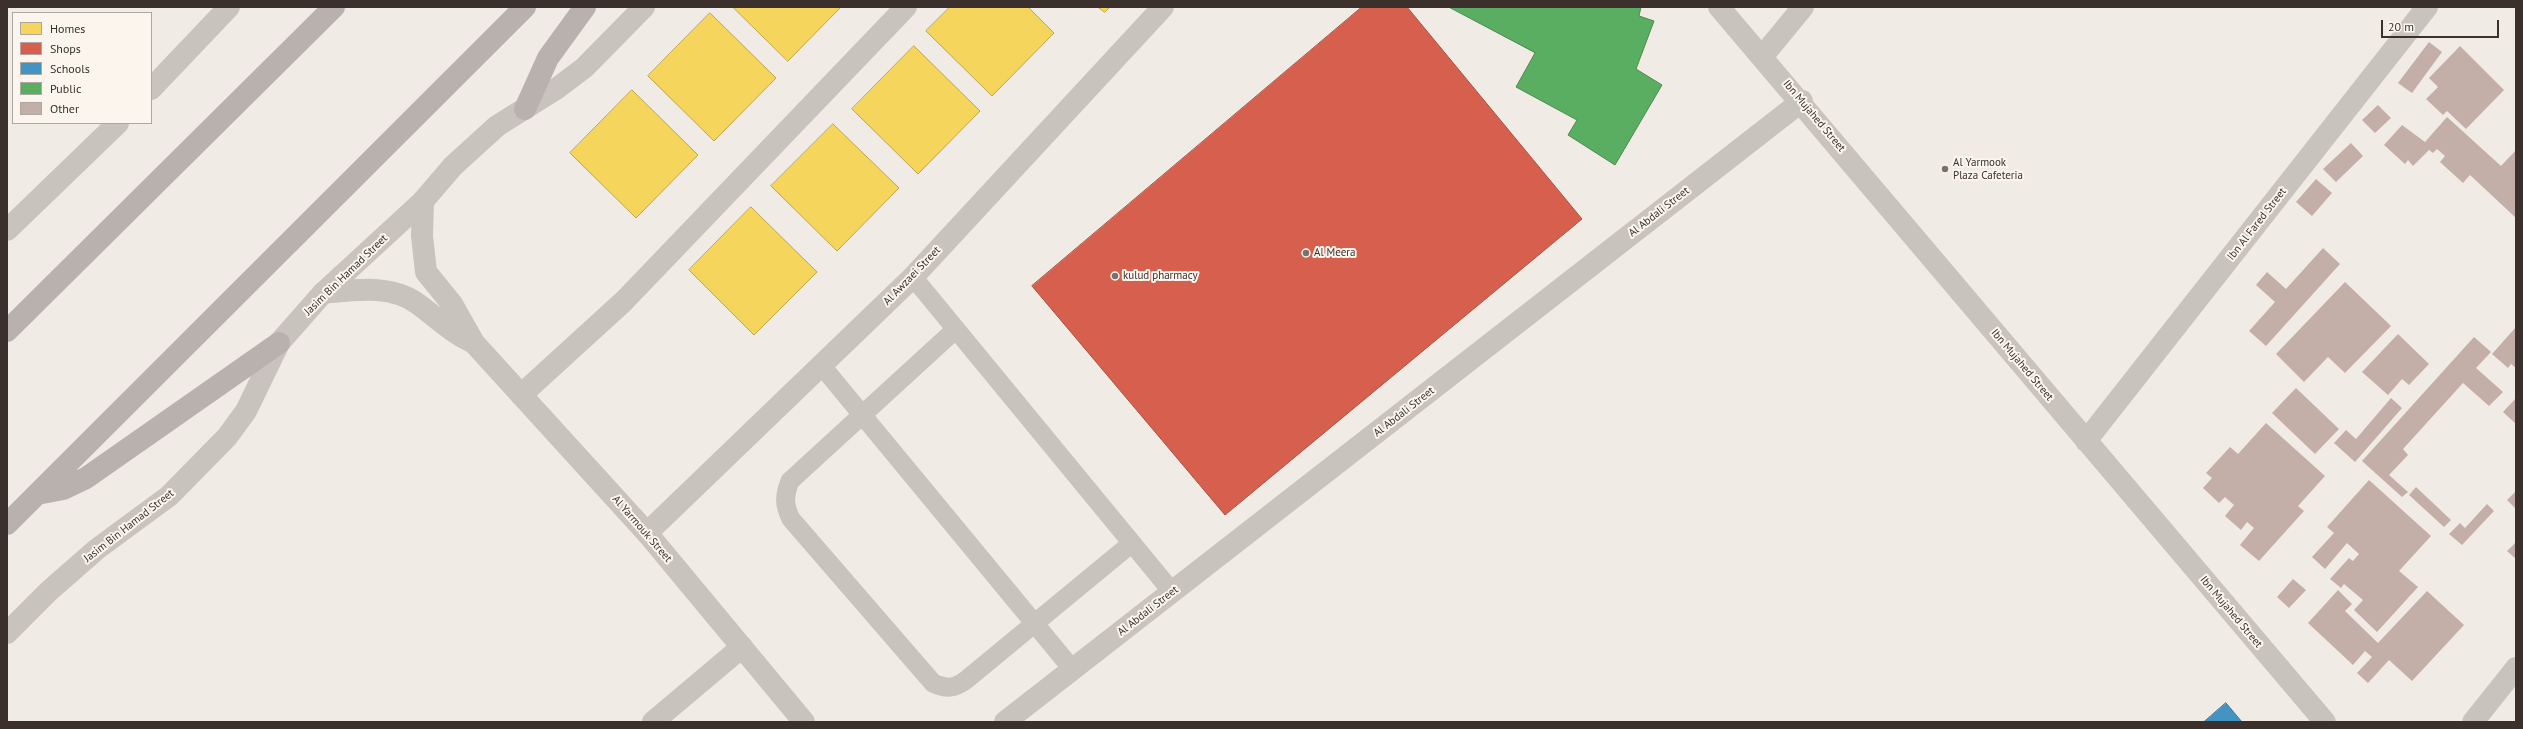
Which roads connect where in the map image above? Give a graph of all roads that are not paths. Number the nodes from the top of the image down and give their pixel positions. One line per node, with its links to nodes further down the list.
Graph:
1 (229, 7): 12 (street)
2 (334, 7): 21 (main road)
3 (525, 7): 28 (main road)
4 (585, 7): 14 (main road)
5 (644, 7): 14 (street, Jasim Bin Hamad Street)
6 (906, 7): 25 (street)
7 (1163, 7): 18 (street, Al Awzaei Street)
8 (1719, 7): 11 (street, Ibn Mujahed Street)
9 (1803, 7): 11 (street)
10 (2428, 7): 27 (street, Ibn Al Fared Street)
11 (1762, 57): 13 (street, Ibn Mujahed Street)
12 (152, 88)
13 (1802, 101): 27 (street, Ibn Mujahed Street); 32 (street, Al Abdali Street)
14 (525, 108): 16 (street, Jasim Bin Hamad Street)
15 (117, 124): 17 (street)
16 (423, 201): 19 (street, Jasim Bin Hamad Street); 23 (street, Al Yarmouk Street)
17 (7, 230)
18 (913, 277): 20 (lane); 24 (street, Al Awzaei Street)
19 (323, 293): 22 (street, Jasim Bin Hamad Street); 23 (street, Al Yarmouk Street)
20 (956, 329): 26 (lane); 31 (lane)
21 (7, 331)
22 (279, 343): 28 (main road); 34 (street, Jasim Bin Hamad Street)
23 (474, 343): 25 (street, Al Yarmouk Street)
24 (821, 365): 26 (lane); 30 (street, Al Awzaei Street)
25 (521, 394): 30 (street, Al Yarmouk Street)
26 (862, 414): 33 (lane); 33 (lane)
27 (2086, 441): 41 (street, Ibn Mujahed Street)
28 (37, 494): 29 (main road)
29 (7, 524)
30 (647, 533): 35 (street, Al Yarmouk Street)
31 (1132, 543): 32 (lane); 33 (lane)
32 (1173, 593): 37 (street, Al Abdali Street)
33 (1034, 624): 37 (lane)
34 (7, 633)
35 (742, 647): 38 (street); 39 (street, Al Yarmouk Street)
36 (2516, 668): 42 (street)
37 (1072, 670): 40 (street, Al Abdali Street)
38 (653, 722)
39 (804, 722)
40 (1006, 722)
41 (2325, 722)
42 (2473, 722)

